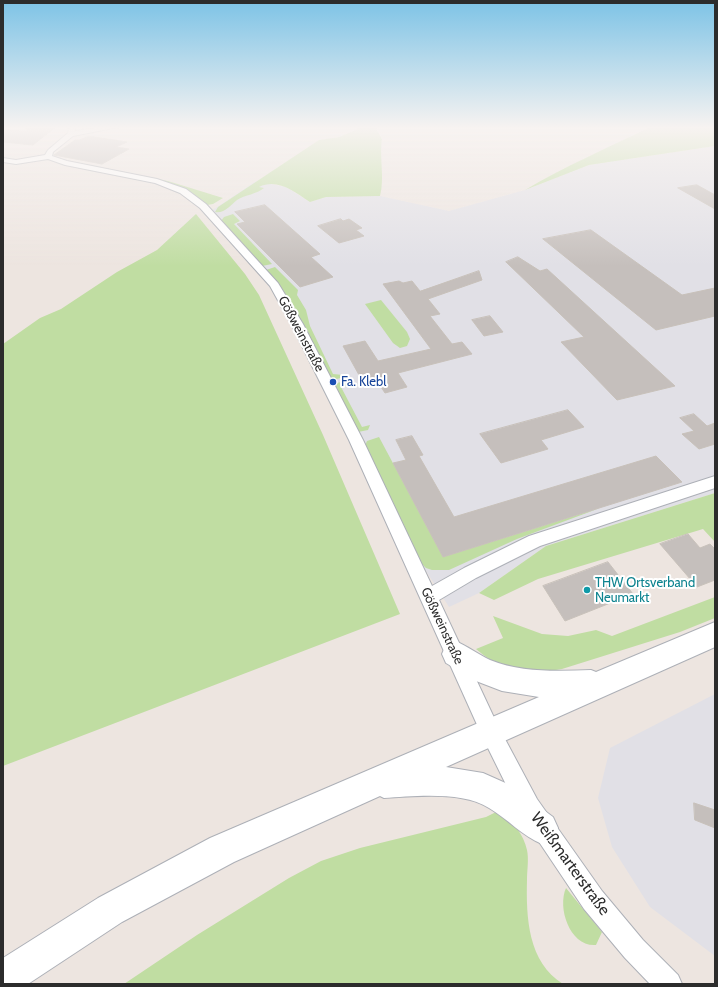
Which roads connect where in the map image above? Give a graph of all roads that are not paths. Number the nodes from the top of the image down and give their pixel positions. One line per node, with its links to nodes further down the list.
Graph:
1 (116, 173): 3 (street, Gößweinstraße)
2 (715, 482): 3 (street)
3 (429, 597): 5 (street, Gößweinstraße)
4 (715, 634): 6 (main road)
5 (455, 654): 6 (main road); 7 (street, Gößweinstraße)
6 (601, 683): 7 (main road)
7 (490, 731): 8 (main road); 9 (street, Weißmarterstraße)
8 (372, 784): 9 (main road); 10 (main road)
9 (542, 828): 11 (street, Weißmarterstraße)
10 (3, 979)
11 (669, 984)

